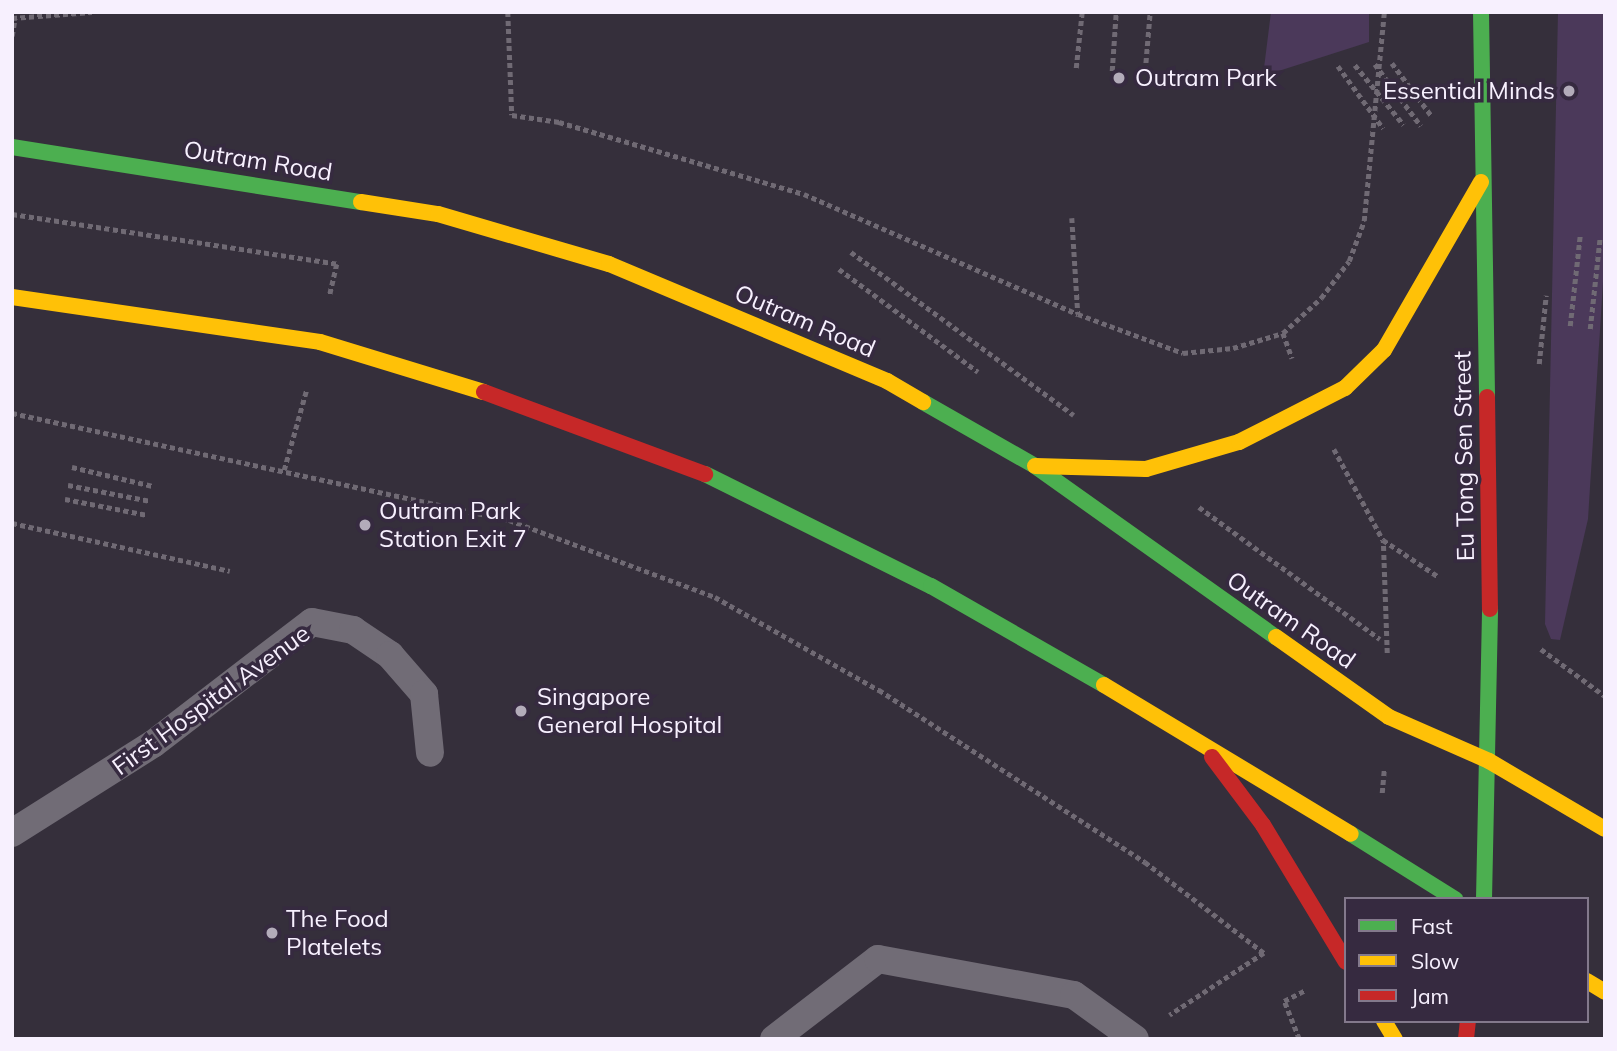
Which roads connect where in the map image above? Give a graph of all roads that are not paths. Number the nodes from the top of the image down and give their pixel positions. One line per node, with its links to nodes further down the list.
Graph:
1 (1481, 12): 3 (main road, Eu Tong Sen Street)
2 (12, 147): 5 (main road, Outram Road)
3 (1482, 181): 5 (main road); 8 (main road, Eu Tong Sen Street)
4 (12, 297): 6 (main road)
5 (1035, 466): 8 (main road, Outram Road)
6 (1198, 738): 11 (main road); 13 (main road)
7 (430, 753): 10 (lane, First Hospital Avenue)
8 (1489, 761): 9 (main road, Outram Road); 12 (main road, Eu Tong Sen Street)
9 (1605, 829)
10 (12, 833)
11 (1452, 897)
12 (1483, 897)
13 (1344, 959)
14 (1589, 982): 15 (main road)
15 (1605, 992)
16 (1385, 1023): 19 (main road)
17 (1134, 1038): 18 (lane)
18 (774, 1039)
19 (1395, 1039)

